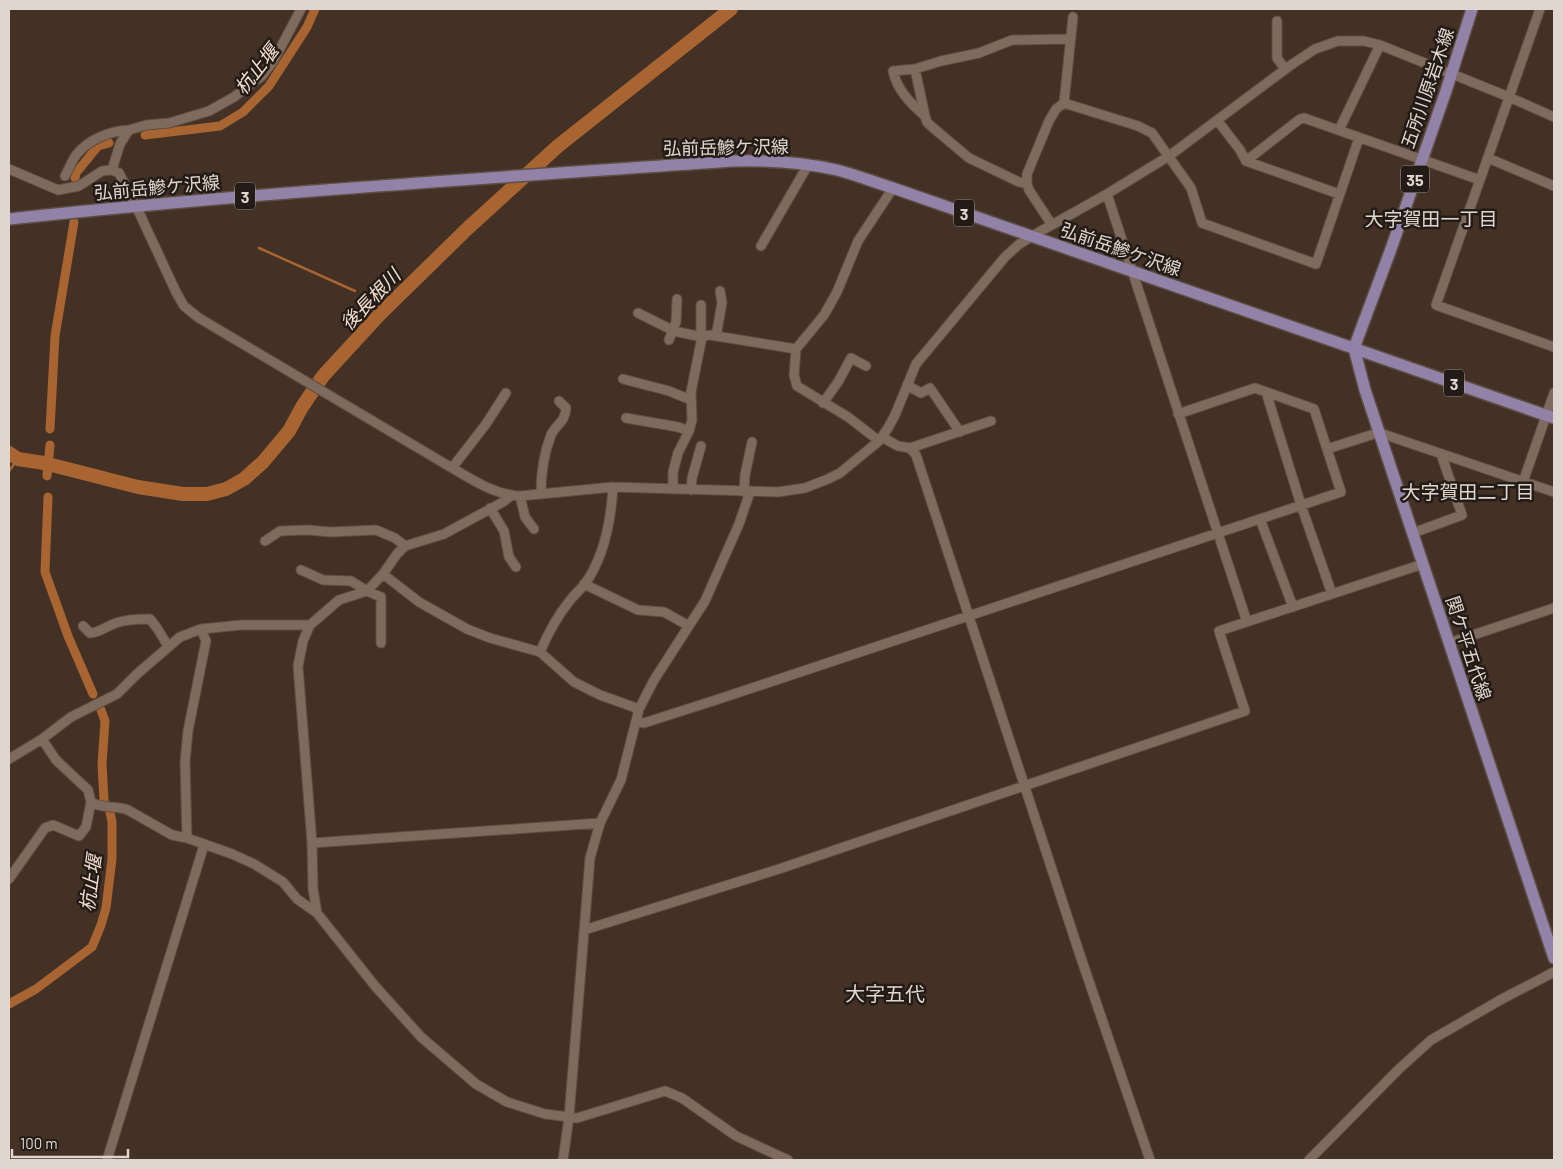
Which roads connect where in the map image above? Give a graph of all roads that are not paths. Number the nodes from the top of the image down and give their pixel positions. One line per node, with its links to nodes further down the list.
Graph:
1 (300, 9): 16 (street)
2 (1472, 9): 10 (main road, 五所川原岩木線 / 35)
3 (1540, 9): 11 (street)
4 (1073, 17): 6 (street)
5 (1276, 21): 9 (street)
6 (1071, 39): 8 (street); 12 (street)
7 (1380, 45): 9 (street); 10 (street); 17 (street)
8 (915, 69): 13 (street); 13 (street)
9 (1285, 69): 15 (street)
10 (1451, 74): 11 (street); 21 (main road, 五所川原岩木線 / 35)
11 (1509, 97): 14 (street); 20 (street)
12 (1064, 102): 19 (street); 28 (street)
13 (924, 116): 28 (street)
14 (1554, 117)
15 (1217, 120): 19 (street); 22 (street)
16 (129, 130): 25 (street); 26 (street)
17 (1339, 130): 18 (street); 22 (street)
18 (1359, 138): 21 (street); 32 (street)
19 (1169, 156): 31 (street); 32 (street)
20 (1488, 158): 27 (street); 29 (street)
21 (1422, 160): 27 (street); 48 (main road, 五所川原岩木線 / 35)
22 (1246, 161): 32 (street)
23 (808, 164): 30 (main road, 弘前岳鰺ケ沢線 / 3); 33 (main road, 弘前岳鰺ケ沢線 / 3); 37 (street)
24 (9, 169): 25 (street)
25 (112, 170): 33 (street)
26 (65, 176)
27 (1480, 180): 47 (street)
28 (1027, 184): 35 (street)
29 (1554, 186)
30 (893, 188): 36 (main road, 弘前岳鰺ケ沢線 / 3); 49 (street)
31 (1107, 194): 35 (street); 38 (street)
32 (1339, 194)
33 (136, 206): 34 (main road, 弘前岳鰺ケ沢線 / 3); 72 (street)
34 (9, 219)
35 (1052, 225): 36 (street)
36 (1032, 236): 38 (main road, 弘前岳鰺ケ沢線 / 3); 52 (street)
37 (761, 246)
38 (1132, 271): 48 (main road, 弘前岳鰺ケ沢線 / 3); 59 (street)
39 (720, 291): 44 (street)
40 (677, 299): 43 (street)
41 (701, 306): 45 (street)
42 (638, 313): 43 (street)
43 (674, 331): 45 (street); 46 (street)
44 (716, 336): 45 (street); 49 (street)
45 (702, 337): 56 (street)
46 (669, 340)
47 (1554, 347)
48 (1354, 348): 60 (main road, 弘前岳鰺ケ沢線 / 3); 65 (main road, 関ケ平五代線)
49 (796, 349): 58 (street)
50 (866, 366): 58 (street)
51 (623, 379): 56 (street)
52 (907, 385): 64 (street); 66 (street)
53 (1266, 392): 59 (street); 70 (street); 81 (street)
54 (1554, 393): 60 (street)
55 (506, 394): 72 (street)
56 (691, 400): 63 (street)
57 (559, 401): 79 (street)
58 (823, 403): 66 (street)
59 (1178, 414): 85 (street)
60 (1550, 417): 73 (street)
61 (626, 418): 63 (street)
62 (991, 421): 64 (street)
63 (689, 431): 75 (street)
64 (960, 432): 69 (street)
65 (1380, 433): 70 (street); 71 (street); 86 (main road, 関ケ平五代線)
66 (881, 438): 69 (street); 77 (street)
67 (752, 442): 77 (street)
68 (701, 446): 76 (street)
69 (910, 448): 98 (street)
70 (1327, 449): 81 (street)
71 (1441, 454): 73 (street); 86 (street)
72 (452, 468): 80 (street)
73 (1523, 482): 78 (street)
74 (613, 487): 75 (street); 79 (street); 93 (street)
75 (673, 489): 76 (street)
76 (691, 490): 77 (street)
77 (747, 492): 102 (street)
78 (1554, 492)
79 (541, 493): 80 (street)
80 (516, 495): 82 (street); 84 (street)
81 (1301, 505): 83 (street); 95 (street)
82 (490, 508): 88 (street); 90 (street)
83 (1260, 519): 85 (street); 96 (street)
84 (534, 529)
85 (1217, 533): 98 (street); 99 (street)
86 (1413, 533): 89 (main road, 関ケ平五代線)
87 (265, 541): 88 (street)
88 (405, 546): 92 (street)
89 (1423, 564): 95 (street); 105 (main road, 関ケ平五代線)
90 (516, 567)
91 (301, 570): 94 (street)
92 (383, 574): 94 (street); 107 (street)
93 (584, 584): 102 (street); 107 (street)
94 (367, 591): 100 (street); 104 (street)
95 (1332, 594): 96 (street)
96 (1293, 607): 99 (street)
97 (1554, 608): 105 (street)
98 (968, 616): 109 (street); 112 (street)
99 (1247, 622): 112 (street)
100 (310, 625): 103 (street); 116 (street)
101 (83, 626): 106 (street)
102 (689, 626): 108 (street)
103 (201, 629): 106 (street); 115 (street)
104 (382, 643)
105 (1449, 643): 121 (main road, 関ケ平五代線)
106 (168, 646): 110 (street)
107 (540, 652): 108 (street)
108 (639, 710): 109 (street)
109 (636, 721): 114 (street)
110 (42, 739): 111 (street); 113 (street)
111 (9, 759)
112 (1025, 785): 120 (street); 127 (street)
113 (91, 802): 115 (street); 118 (street)
114 (600, 823): 116 (street); 120 (street)
115 (187, 838): 117 (street)
116 (312, 843): 119 (street)
117 (204, 845): 119 (street); 124 (street)
118 (9, 880)
119 (317, 913): 123 (street)
120 (584, 930): 123 (street)
121 (1554, 958)
122 (1554, 972): 128 (street)
123 (569, 1117): 125 (street); 126 (street)
124 (107, 1160)
125 (563, 1160)
126 (788, 1160)
127 (1150, 1160)
128 (1309, 1160)

